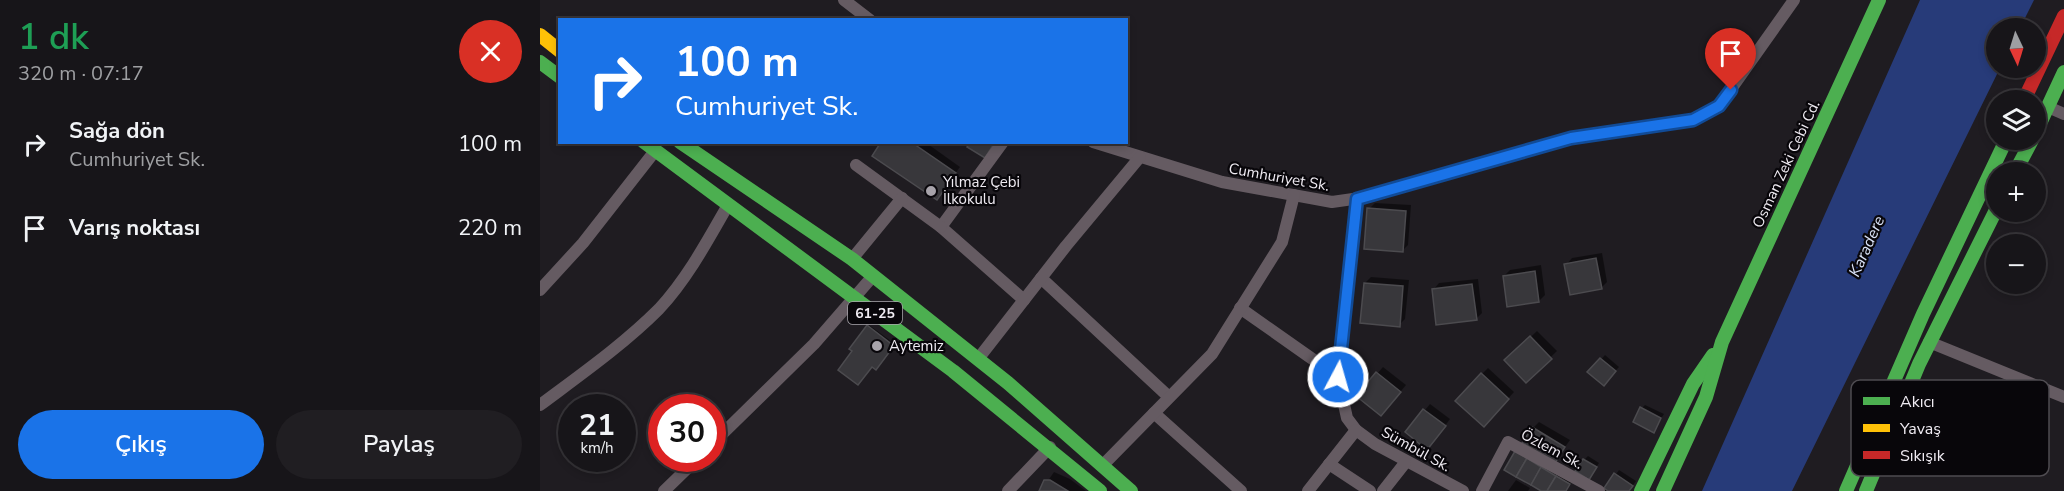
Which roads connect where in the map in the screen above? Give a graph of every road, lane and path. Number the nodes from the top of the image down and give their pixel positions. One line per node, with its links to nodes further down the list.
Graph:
1 (844, 0): 5 (street)
2 (1794, 0): 24 (street, Cumhuriyet Sk.)
3 (1879, 0): 35 (main road, Osman Zeki Cebi Cd.)
4 (2064, 16): 11 (main road)
5 (867, 18)
6 (540, 35): 7 (main road)
7 (558, 49)
8 (540, 62): 10 (main road)
9 (2064, 72): 12 (main road)
10 (558, 76)
11 (2029, 90)
12 (2048, 107): 13 (main road); 14 (street)
13 (2046, 111)
14 (2064, 114)
15 (683, 144): 28 (main road, 61-25)
16 (1002, 144): 27 (street)
17 (1099, 144): 20 (street, Cumhuriyet Sk.)
18 (650, 147): 25 (main road, 61-25); 31 (street)
19 (2001, 150): 39 (main road)
20 (1140, 157): 22 (street, Cumhuriyet Sk.); 30 (street)
21 (856, 165): 23 (street)
22 (1294, 195): 24 (street, Cumhuriyet Sk.); 34 (street)
23 (902, 198): 27 (street); 28 (street)
24 (1357, 199): 38 (street)
25 (728, 205): 32 (main road, 61-25); 45 (street)
26 (1990, 222): 36 (main road)
27 (941, 227): 33 (street)
28 (852, 259): 29 (main road, 61-25)
29 (873, 276): 32 (street); 37 (main road, 61-25)
30 (1041, 278): 33 (street); 43 (street)
31 (540, 290)
32 (854, 297): 47 (street); 49 (main road, 61-25)
33 (1024, 300): 37 (street)
34 (1240, 308): 38 (street); 43 (street)
35 (1722, 342): 67 (main road, Osman Zeki Cebi Cd.); 68 (main road, Osman Zeki Cebi Cd.)
36 (1929, 342): 40 (main road); 41 (street)
37 (978, 359): 52 (main road, 61-25)
38 (1338, 377): 48 (street)
39 (1894, 380)
40 (1913, 380)
41 (2022, 380)
42 (2049, 391): 44 (street)
43 (1169, 397): 46 (street)
44 (2064, 397)
45 (540, 405)
46 (1154, 413): 52 (street); 60 (street)
47 (726, 430)
48 (1356, 430): 50 (street, Sümbül Sk.); 51 (street)
49 (1050, 447): 57 (street); 58 (main road, 61-25)
50 (1405, 462): 63 (street); 64 (street, Sümbül Sk.)
51 (1329, 464): 61 (street); 62 (street)
52 (1102, 466): 59 (main road, 61-25)
53 (684, 472): 56 (street)
54 (1853, 476): 69 (main road)
55 (1872, 476): 70 (main road)
56 (664, 491)
57 (1008, 491)
58 (1100, 491)
59 (1131, 491)
60 (1241, 491)
61 (1308, 491)
62 (1370, 491)
63 (1383, 491)
64 (1463, 491)
65 (1482, 491): 66 (street, Özlem Sk.)
66 (1599, 491)
67 (1641, 491)
68 (1663, 491)
69 (1846, 491)
70 (1866, 491)

